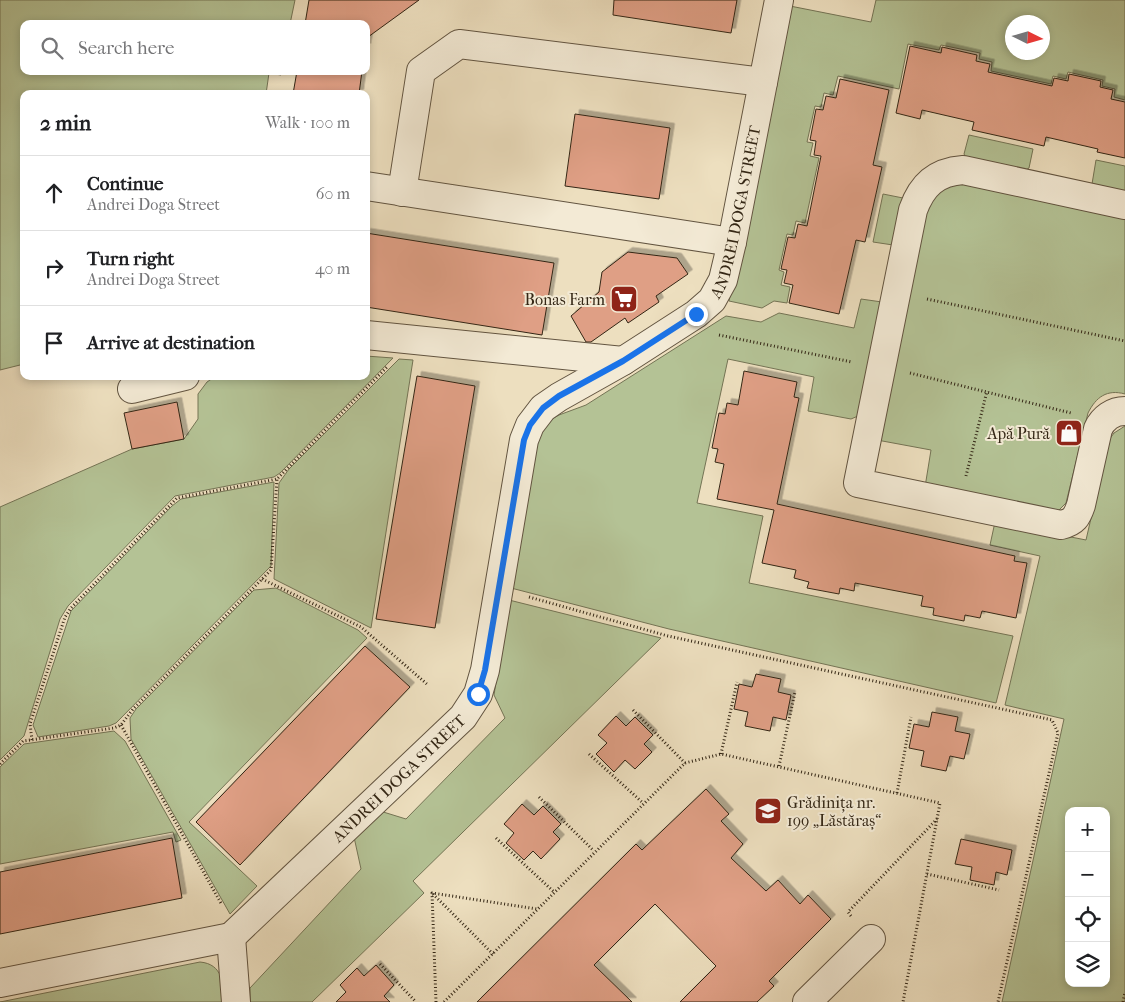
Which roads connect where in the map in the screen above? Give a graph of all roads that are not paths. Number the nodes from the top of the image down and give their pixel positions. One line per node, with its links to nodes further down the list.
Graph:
1 (779, 0): 2 (street, ANDREI DOGA STREET)
2 (763, 82): 4 (street); 6 (street, ANDREI DOGA STREET)
3 (370, 187): 4 (street)
4 (402, 192): 6 (street)
5 (1125, 205): 11 (street)
6 (732, 242): 8 (street, ANDREI DOGA STREET)
7 (370, 335): 8 (street)
8 (623, 361): 12 (street, ANDREI DOGA STREET)
9 (169, 380): 10 (street)
10 (132, 389)
11 (1125, 411)
12 (234, 934): 14 (street); 15 (street)
13 (871, 939): 16 (street)
14 (0, 983)
15 (236, 1002)
16 (807, 1002)

